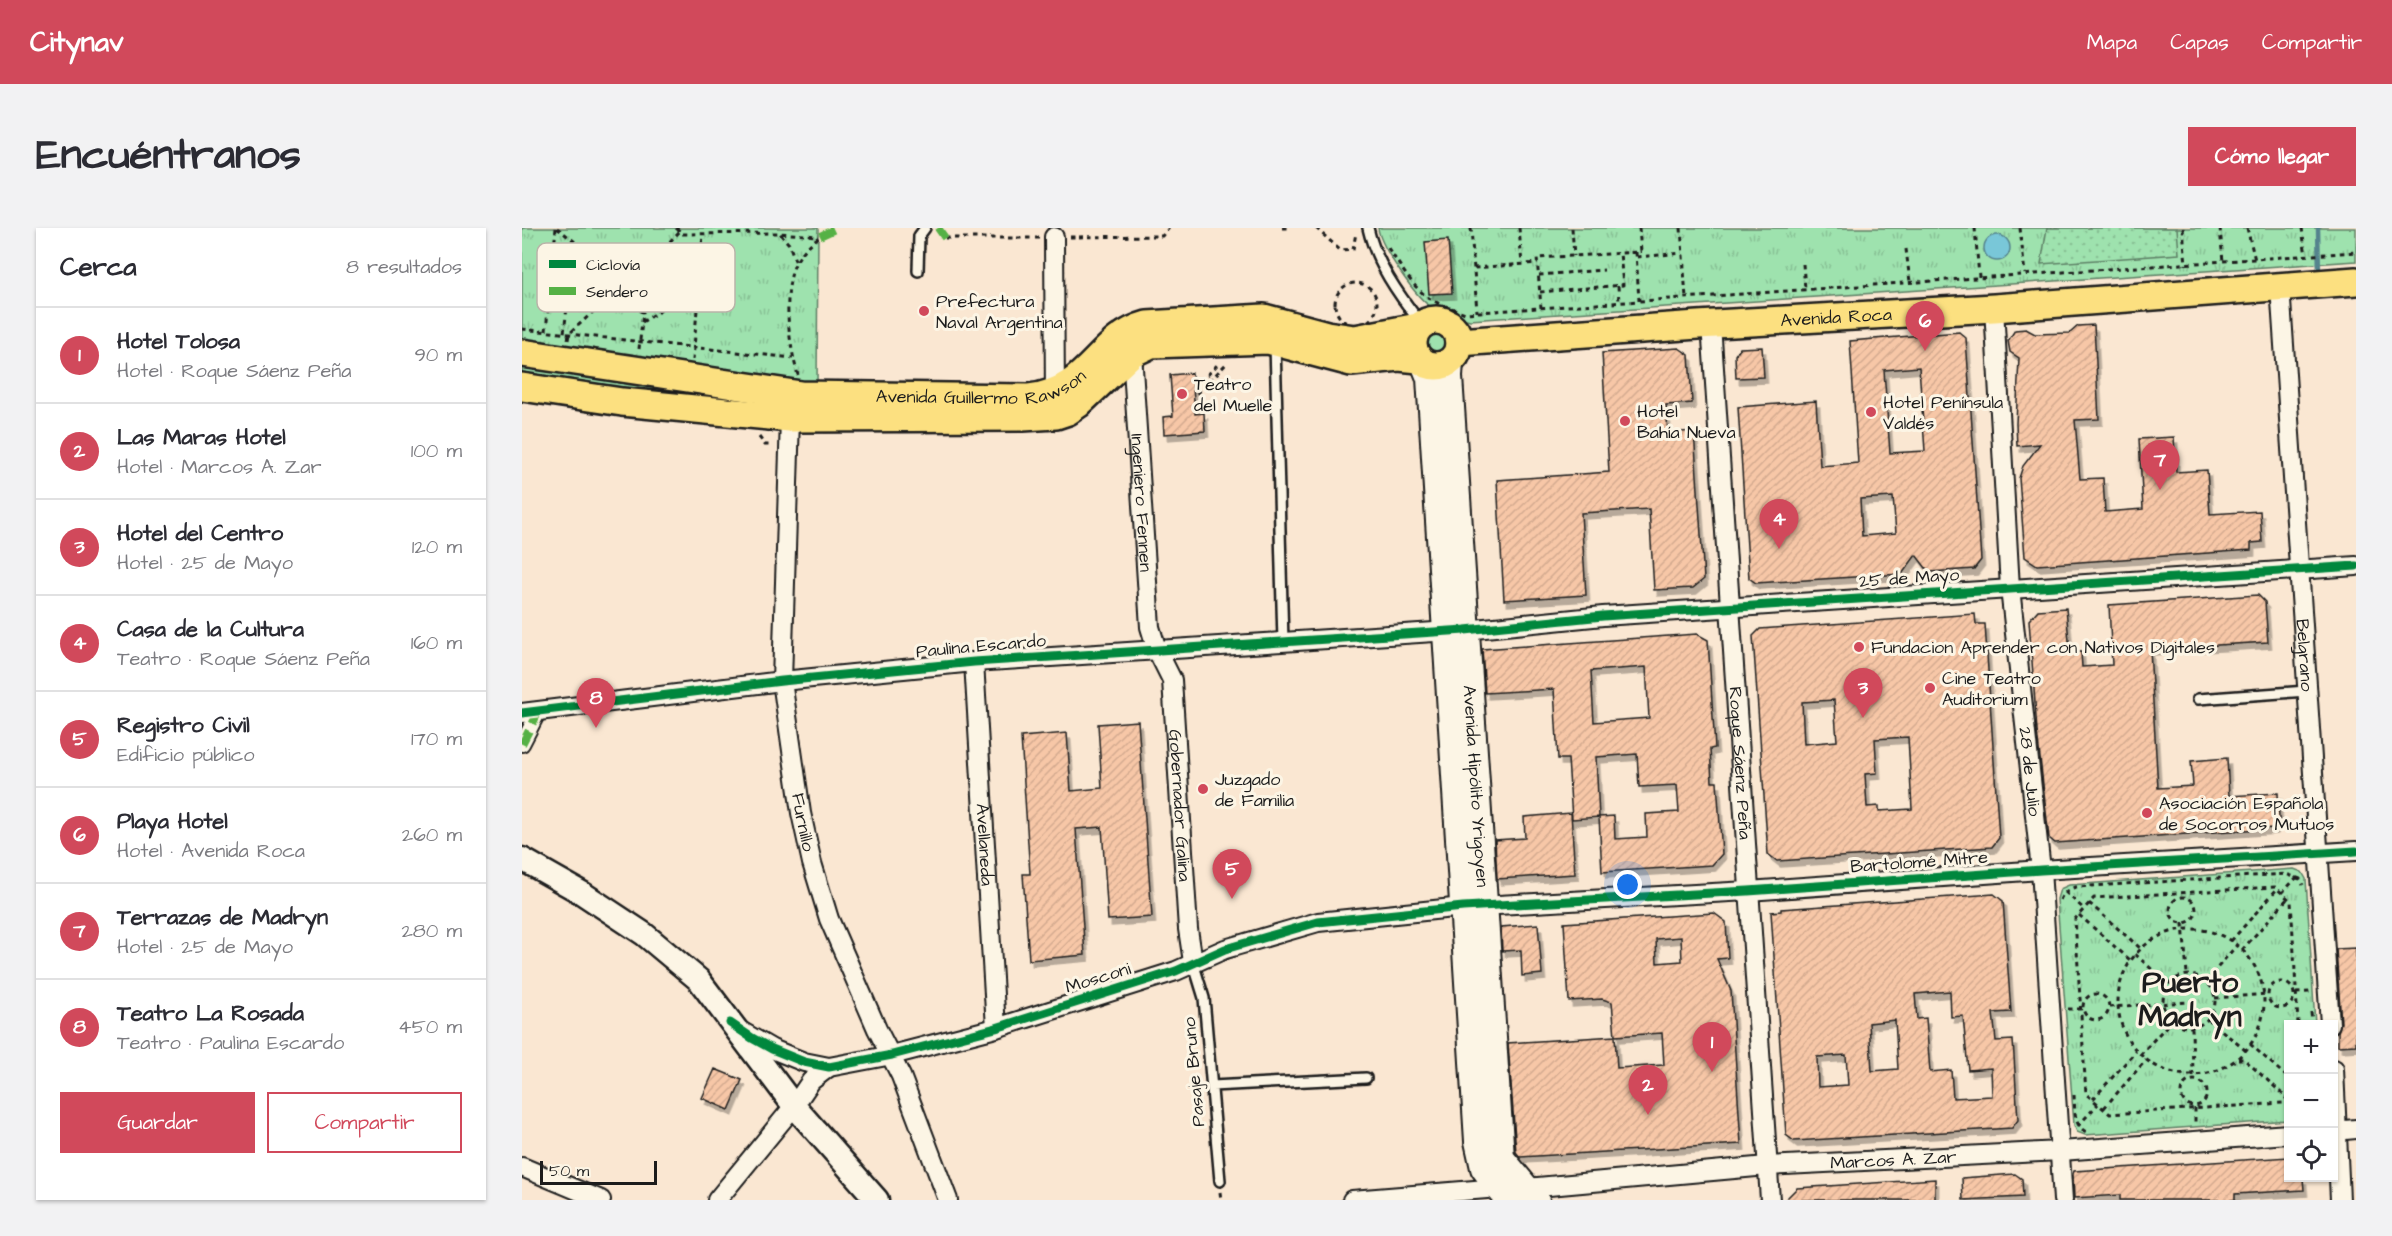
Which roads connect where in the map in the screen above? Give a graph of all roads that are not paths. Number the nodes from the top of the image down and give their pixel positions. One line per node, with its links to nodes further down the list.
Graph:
1 (925, 228): 4 (lane)
2 (1368, 228): 9 (lane)
3 (1055, 233): 15 (street)
4 (918, 271)
5 (2356, 281): 6 (main road, Avenida Roca)
6 (2280, 286): 7 (main road, Avenida Roca); 18 (street, Belgrano)
7 (1994, 308): 8 (main road, Avenida Roca); 19 (street, 28 de Julio)
8 (1711, 324): 13 (main road, Avenida Roca); 20 (street, Roque Sáenz Peña)
9 (1420, 326): 13 (main road); 13 (main road); 15 (main road, Avenida Guillermo Rawson)
10 (1276, 341): 12 (main road, Avenida Guillermo Rawson); 13 (main road, Avenida Guillermo Rawson); 22 (lane)
11 (522, 352): 15 (main road, Avenida Guillermo Rawson)
12 (1132, 353): 15 (main road, Avenida Guillermo Rawson); 23 (street, Ingeniero Fennen)
13 (1438, 356): 21 (main road, Avenida Hipólito Yrigoyen)
14 (522, 387): 16 (main road, Avenida Guillermo Rawson)
15 (1055, 403): 16 (main road, Avenida Guillermo Rawson)
16 (790, 418): 25 (street, Furnillo)
17 (2356, 566): 18 (street, 25 de Mayo)
18 (2298, 571): 19 (street, 25 de Mayo); 26 (street, Belgrano)
19 (2010, 588): 20 (street, 25 de Mayo); 33 (street, 28 de Julio)
20 (1730, 607): 21 (street, 25 de Mayo); 34 (street, Roque Sáenz Peña)
21 (1455, 630): 22 (street, Paulina Escardo); 35 (main road, Avenida Hipólito Yrigoyen)
22 (1283, 642): 23 (street, Paulina Escardo)
23 (1157, 650): 24 (street, Paulina Escardo); 36 (street, Gobernador Galina)
24 (974, 662): 25 (street, Paulina Escardo); 39 (street, Avellaneda)
25 (782, 681): 28 (street, Paulina Escardo); 40 (street, Furnillo)
26 (2307, 691): 27 (lane); 31 (street, Belgrano)
27 (2198, 699)
28 (530, 712): 29 (street)
29 (522, 744)
30 (2356, 851): 31 (street, Bartolomé Mitre)
31 (2318, 854): 33 (street, Bartolomé Mitre); 37 (street, Belgrano)
32 (522, 859): 38 (street)
33 (2041, 870): 34 (street, Bartolomé Mitre); 48 (street, 28 de Julio)
34 (1748, 891): 35 (street, Bartolomé Mitre); 49 (street, Roque Sáenz Peña)
35 (1473, 907): 36 (street, Mosconi); 52 (main road, Avenida Hipólito Yrigoyen)
36 (1194, 962): 39 (street, Mosconi); 44 (lane, Pasaje Bruno)
37 (2330, 1020)
38 (730, 1023): 41 (street, Mosconi); 45 (street)
39 (996, 1028): 40 (street, Mosconi)
40 (892, 1055): 41 (street, Mosconi); 56 (street, Furnillo)
41 (829, 1067): 45 (street)
42 (2335, 1074): 46 (street)
43 (1366, 1078): 44 (lane)
44 (1212, 1086): 51 (lane, Pasaje Bruno)
45 (794, 1106): 53 (street); 55 (street)
46 (2342, 1130): 60 (street)
47 (2284, 1134): 48 (street, Marcos A. Zar)
48 (2061, 1151): 49 (street, Marcos A. Zar); 59 (street, 28 de Julio)
49 (1767, 1166): 52 (street, Marcos A. Zar); 58 (street, Roque Sáenz Peña)
50 (522, 1167): 54 (street)
51 (1220, 1181)
52 (1517, 1194): 57 (street, Marcos A. Zar)
53 (878, 1199)
54 (602, 1200)
55 (717, 1200)
56 (948, 1200)
57 (1352, 1200)
58 (1770, 1200)
59 (2063, 1200)
60 (2340, 1200)

